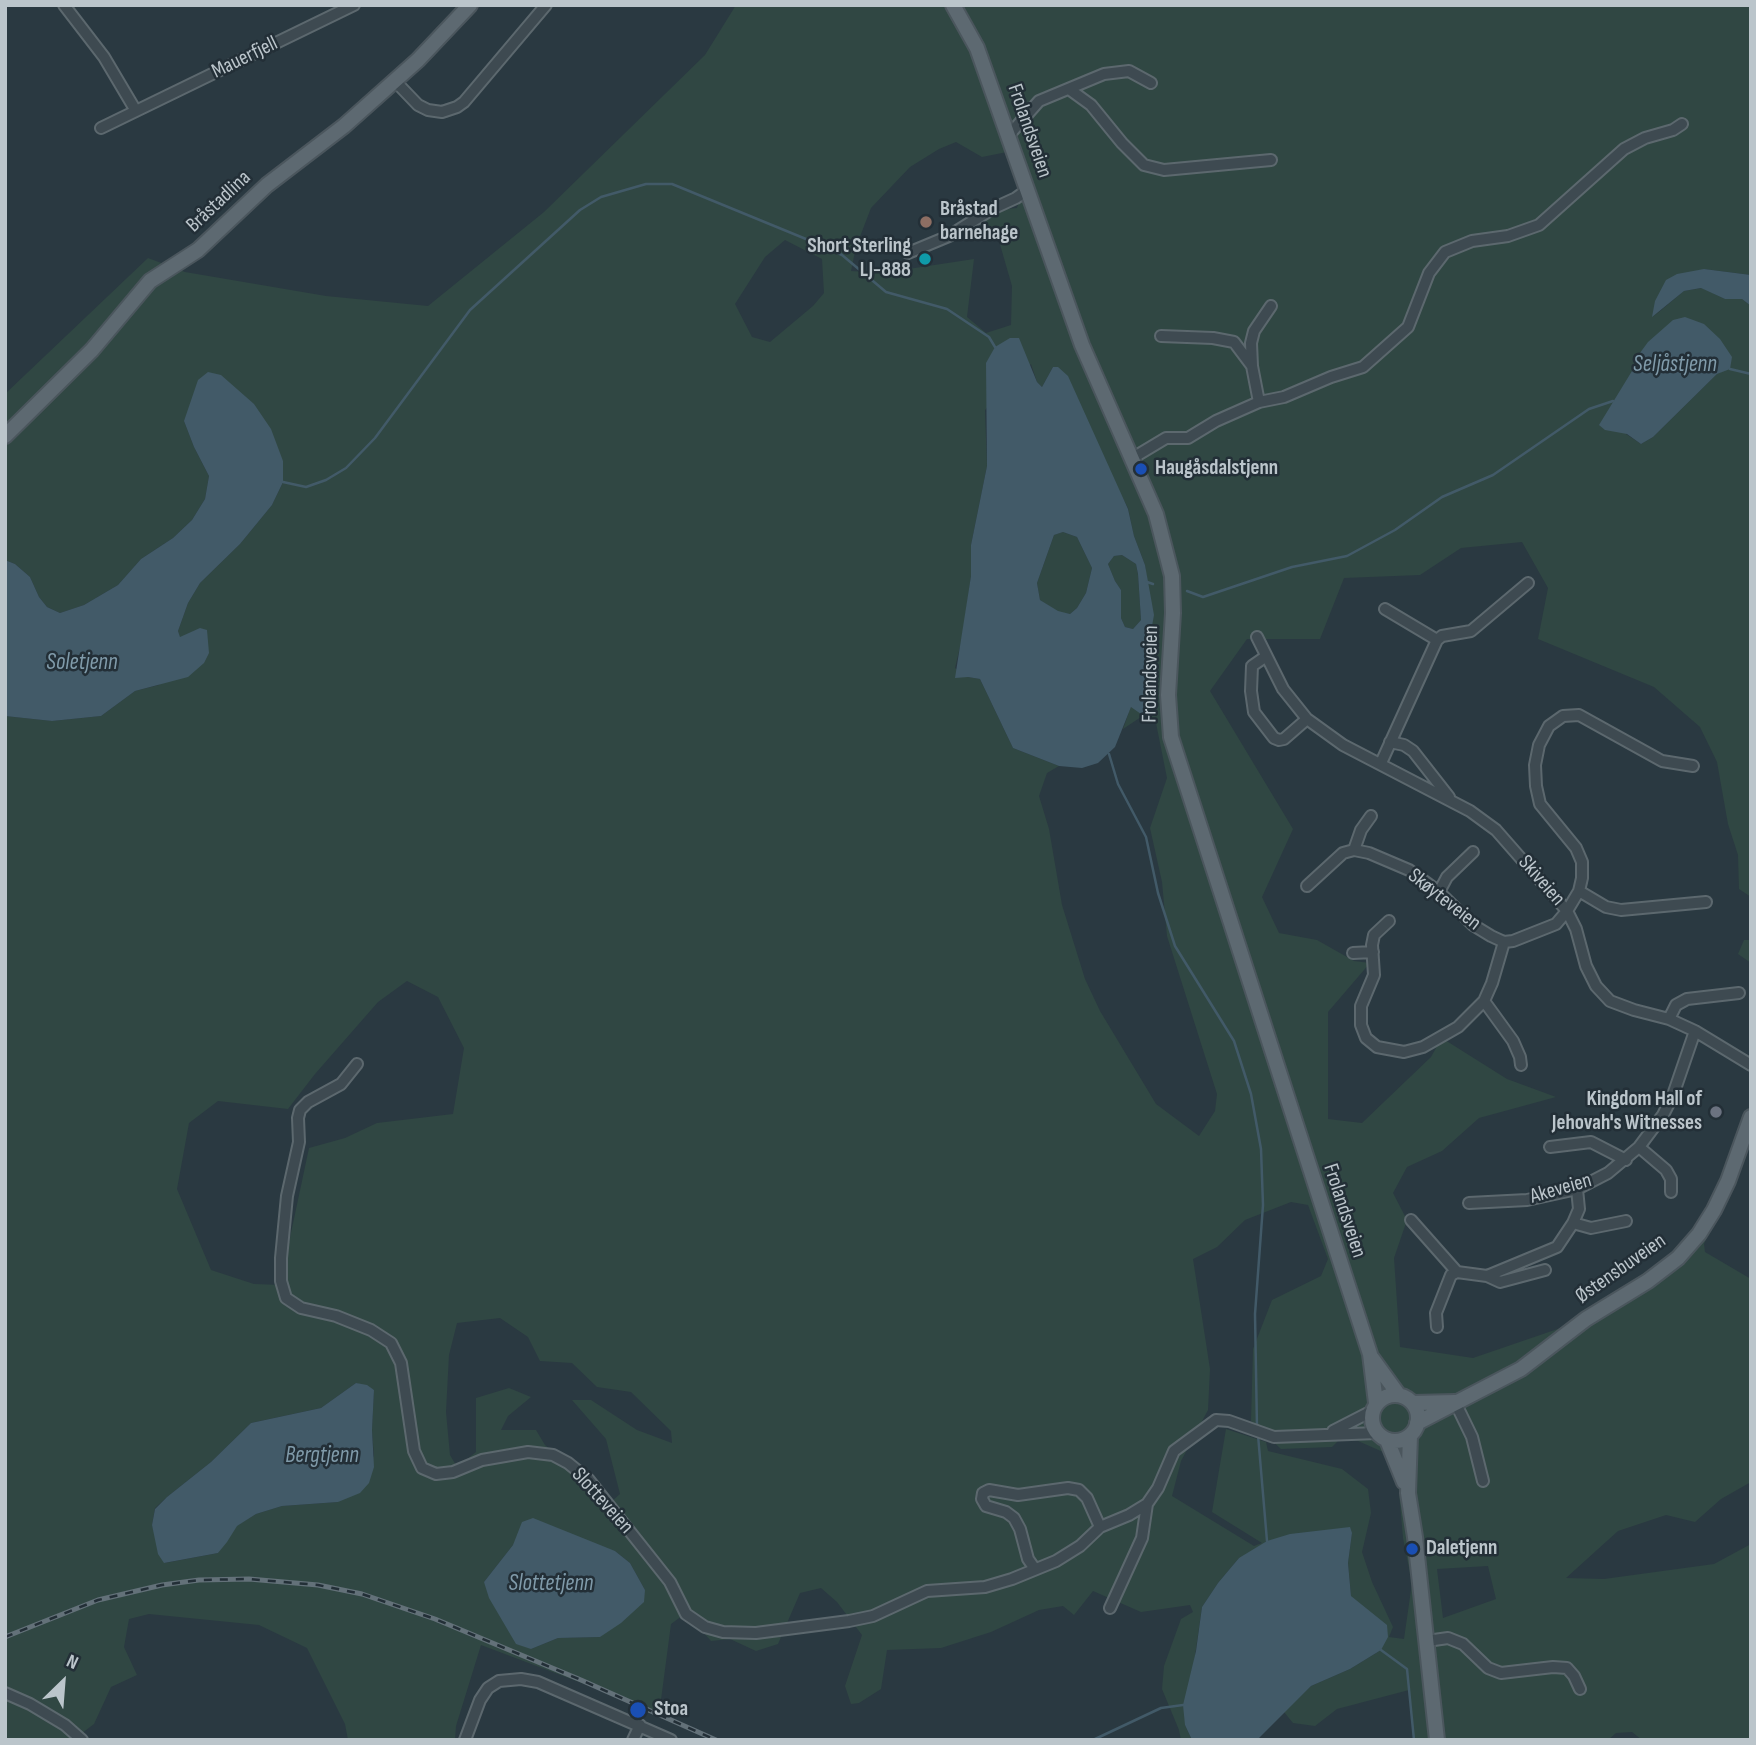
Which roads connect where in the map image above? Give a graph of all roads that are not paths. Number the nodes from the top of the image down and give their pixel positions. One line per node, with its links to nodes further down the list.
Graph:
1 (64, 5): 9 (street)
2 (354, 5): 9 (street, Mauerfjell)
3 (470, 5): 6 (main road, Bråstadlina)
4 (545, 5): 6 (street)
5 (953, 5): 12 (main road, Frolandsveien)
6 (395, 81): 20 (main road, Bråstadlina)
7 (1151, 83): 8 (street)
8 (1069, 89): 12 (street); 13 (street)
9 (136, 111): 11 (street, Mauerfjell)
10 (1682, 124): 19 (street)
11 (101, 128)
12 (1009, 135): 14 (main road, Frolandsveien)
13 (1271, 160)
14 (1027, 190): 15 (street); 21 (main road, Frolandsveien)
15 (908, 253)
16 (1271, 306): 18 (street)
17 (1161, 336): 18 (street)
18 (1252, 366): 19 (street)
19 (1259, 402): 21 (street)
20 (5, 436)
21 (1132, 459): 66 (main road, Frolandsveien)
22 (1528, 583): 25 (street)
23 (1385, 609): 25 (street)
24 (1257, 637): 26 (street, Skiveien)
25 (1437, 640): 28 (street)
26 (1265, 657): 27 (street, Skiveien); 27 (street)
27 (1307, 719): 29 (street, Skiveien)
28 (1390, 743): 29 (street); 31 (street)
29 (1381, 763): 31 (street, Skiveien)
30 (1693, 766): 36 (street)
31 (1450, 799): 39 (street, Skiveien)
32 (1371, 816): 33 (street)
33 (1354, 850): 35 (street); 37 (street, Skøyteveien)
34 (1473, 852): 37 (street)
35 (1307, 886)
36 (1579, 891): 38 (street); 39 (street)
37 (1439, 892): 41 (street, Skøyteveien)
38 (1706, 902)
39 (1567, 911): 41 (street, Skøyteveien); 46 (street, Skiveien)
40 (1389, 921): 42 (street)
41 (1504, 942): 45 (street)
42 (1373, 952): 43 (street); 45 (street)
43 (1353, 953)
44 (1740, 993): 46 (street)
45 (1483, 1001): 49 (street)
46 (1669, 1019): 47 (street, Skiveien)
47 (1695, 1031): 50 (street, Skiveien); 54 (street, Akeveien)
48 (357, 1064): 78 (street, Slotteveien)
49 (1521, 1065)
50 (1751, 1065)
51 (1751, 1117): 52 (main road, Østensbuveien)
52 (1746, 1140): 68 (main road, Østensbuveien)
53 (1550, 1147): 55 (street)
54 (1639, 1147): 55 (street, Akeveien); 57 (street)
55 (1626, 1160): 56 (street, Akeveien)
56 (1577, 1189): 58 (street, Akeveien); 61 (street)
57 (1671, 1192)
58 (1469, 1203)
59 (1411, 1220): 63 (street)
60 (1626, 1221): 61 (street)
61 (1573, 1223): 64 (street)
62 (1545, 1270): 64 (street)
63 (1457, 1272): 64 (street); 65 (street)
64 (1487, 1276)
65 (1437, 1327)
66 (1370, 1354): 67 (main road, Frolandsveien); 70 (main road, Frolandsveien)
67 (1398, 1394): 69 (main road); 70 (main road)
68 (1455, 1402): 69 (main road, Østensbuveien); 71 (main road, Østensbuveien); 74 (street)
69 (1413, 1403): 71 (main road)
70 (1374, 1407): 72 (street); 73 (main road)
71 (1414, 1429): 73 (main road); 75 (main road)
72 (1327, 1434): 73 (street); 76 (street)
73 (1382, 1437): 75 (main road)
74 (1483, 1481)
75 (1408, 1493): 80 (main road)
76 (1147, 1504): 77 (street, Slotteveien); 79 (street)
77 (1100, 1527): 78 (street, Slotteveien); 78 (street)
78 (1035, 1569)
79 (1110, 1608)
80 (1427, 1641): 81 (street); 88 (main road)
81 (1580, 1689)
82 (5, 1693): 84 (street)
83 (640, 1725): 85 (street); 86 (street); 87 (street)
84 (82, 1740)
85 (465, 1740)
86 (633, 1740)
87 (671, 1740)
88 (1437, 1740)

